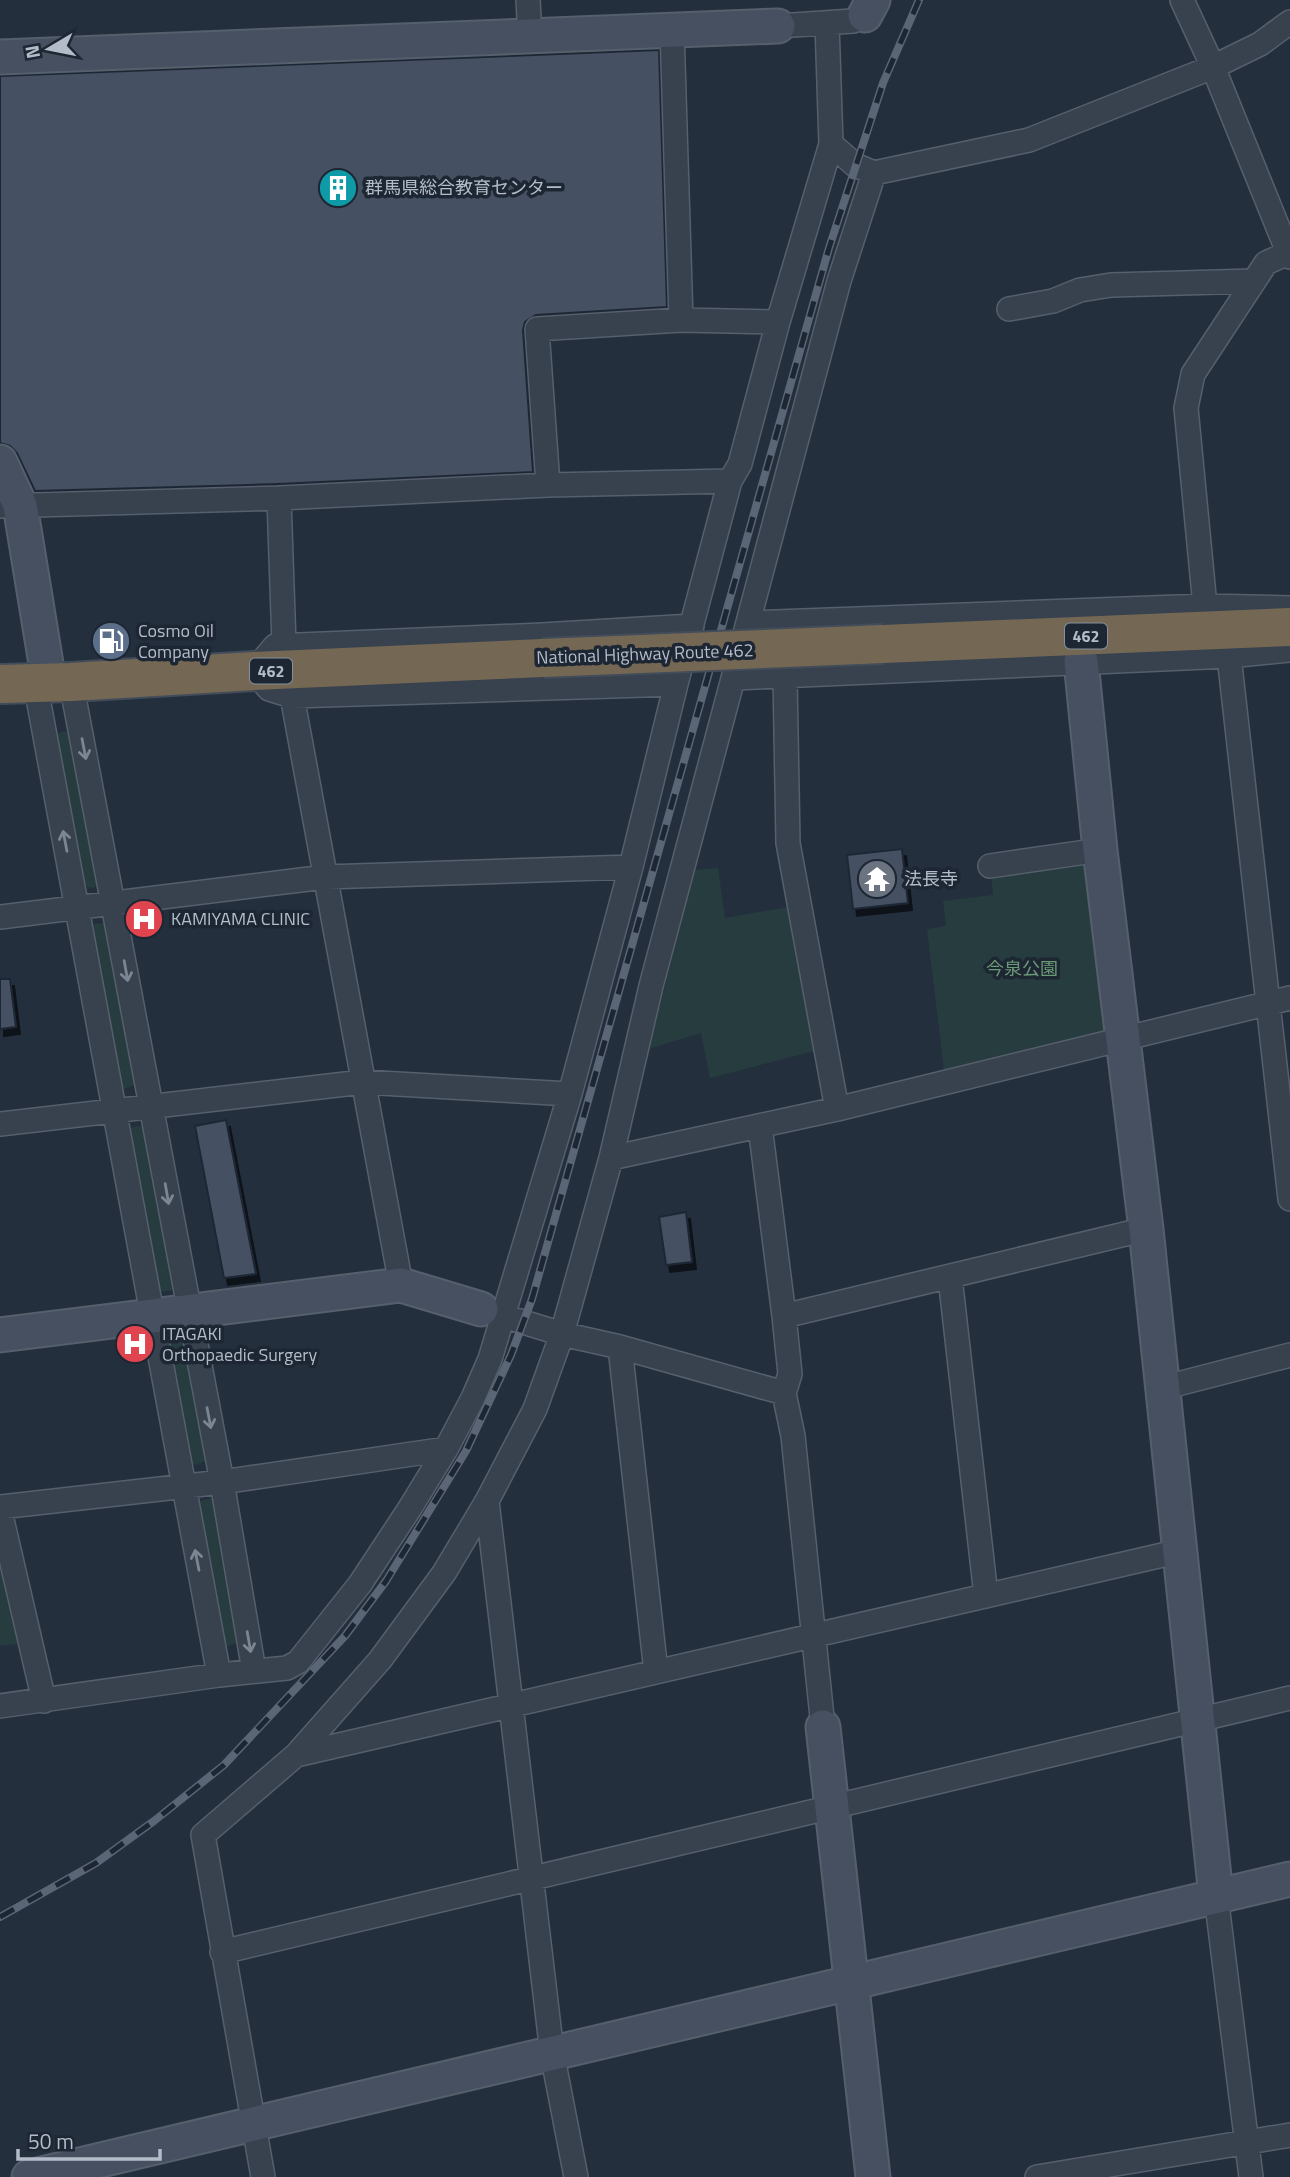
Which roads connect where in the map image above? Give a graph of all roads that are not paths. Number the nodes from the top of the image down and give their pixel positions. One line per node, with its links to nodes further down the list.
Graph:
1 (528, 0): 8 (street)
2 (1182, 0): 10 (street)
3 (869, 8): 5 (street)
4 (1290, 22): 10 (street)
5 (827, 24): 6 (street); 11 (street)
6 (778, 26): 7 (street)
7 (672, 30): 8 (street); 16 (street)
8 (530, 36): 9 (street)
9 (0, 57)
10 (1213, 67): 12 (street); 13 (street)
11 (831, 144): 12 (street); 17 (street)
12 (874, 173): 25 (street)
13 (1289, 255): 14 (street)
14 (1254, 281): 15 (street); 23 (street)
15 (1009, 309)
16 (681, 320): 17 (street); 20 (street)
17 (778, 322): 19 (street)
18 (0, 463): 22 (street)
19 (730, 481): 20 (street); 26 (street)
20 (548, 485): 21 (street)
21 (279, 498): 22 (street); 28 (street)
22 (10, 506): 35 (street)
23 (1205, 606): 24 (street); 25 (street)
24 (1290, 608)
25 (748, 623): 34 (street)
26 (692, 626): 28 (street); 36 (street)
27 (1290, 627): 32 (highway, National Highway Route 462 / 462, bridge)
28 (284, 645): 32 (street)
29 (1290, 650): 30 (street)
30 (1229, 656): 31 (street); 45 (street)
31 (1081, 661): 33 (street); 38 (street)
32 (254, 671): 35 (highway, National Highway Route 462 / 462); 37 (street)
33 (785, 677): 34 (street); 50 (street)
34 (734, 678): 54 (street)
35 (39, 682): 42 (street, one-way to 42); 43 (street, one-way to 35)
36 (676, 684): 37 (street); 40 (street)
37 (292, 696): 41 (street)
38 (1100, 850): 39 (street); 46 (street)
39 (990, 866)
40 (631, 867): 41 (street); 48 (street)
41 (325, 877): 42 (street); 47 (street)
42 (114, 904): 43 (street); 49 (street, one-way to 49)
43 (78, 908): 44 (street); 51 (street)
44 (0, 917)
45 (1279, 1001): 46 (street); 55 (street)
46 (1124, 1037): 50 (street); 56 (street)
47 (363, 1082): 48 (street); 49 (street); 58 (street)
48 (570, 1094): 60 (street)
49 (151, 1106): 51 (street); 59 (street, one-way to 59)
50 (838, 1109): 53 (street)
51 (113, 1110): 52 (street); 62 (street)
52 (0, 1124)
53 (760, 1126): 54 (street); 61 (street)
54 (611, 1158): 63 (street)
55 (1290, 1199)
56 (1146, 1229): 57 (street); 67 (street)
57 (950, 1277): 61 (street); 75 (street)
58 (401, 1285): 59 (street); 60 (street)
59 (189, 1312): 62 (street); 70 (street, one-way to 70)
60 (492, 1312): 63 (street); 69 (street)
61 (784, 1316): 68 (street)
62 (152, 1317): 64 (street); 71 (street)
63 (562, 1334): 65 (street); 72 (street)
64 (0, 1335)
65 (620, 1347): 68 (street); 78 (street)
66 (1290, 1355): 67 (street)
67 (1162, 1388): 74 (street)
68 (784, 1393): 76 (street)
69 (446, 1449): 70 (street); 77 (street)
70 (222, 1482): 71 (street); 77 (street, one-way to 77)
71 (183, 1486): 73 (street); 79 (street, one-way to 71)
72 (488, 1501): 82 (street); 86 (street)
73 (0, 1509): 81 (street)
74 (1180, 1551): 75 (street); 84 (street)
75 (986, 1596): 76 (street)
76 (813, 1636): 78 (street); 85 (street)
77 (254, 1671): 79 (street)
78 (656, 1672): 82 (street)
79 (219, 1675): 81 (street)
80 (1290, 1698): 84 (street)
81 (44, 1701): 83 (street)
82 (511, 1705): 86 (street); 88 (street)
83 (0, 1706)
84 (1199, 1719): 87 (street); 90 (street)
85 (823, 1727): 87 (street)
86 (296, 1755): 91 (street)
87 (832, 1807): 88 (street); 92 (street)
88 (531, 1878): 91 (street); 93 (street)
89 (1290, 1879): 90 (street)
90 (1216, 1896): 92 (street); 96 (street)
91 (222, 1952): 94 (street)
92 (851, 1982): 93 (street); 100 (street)
93 (552, 2053): 94 (street); 99 (street)
94 (253, 2125): 97 (street); 98 (street)
95 (1290, 2135): 96 (street)
96 (1248, 2141): 101 (street); 102 (street)
97 (29, 2177)
98 (263, 2177)
99 (576, 2177)
100 (873, 2177)
101 (1037, 2177)
102 (1251, 2177)

